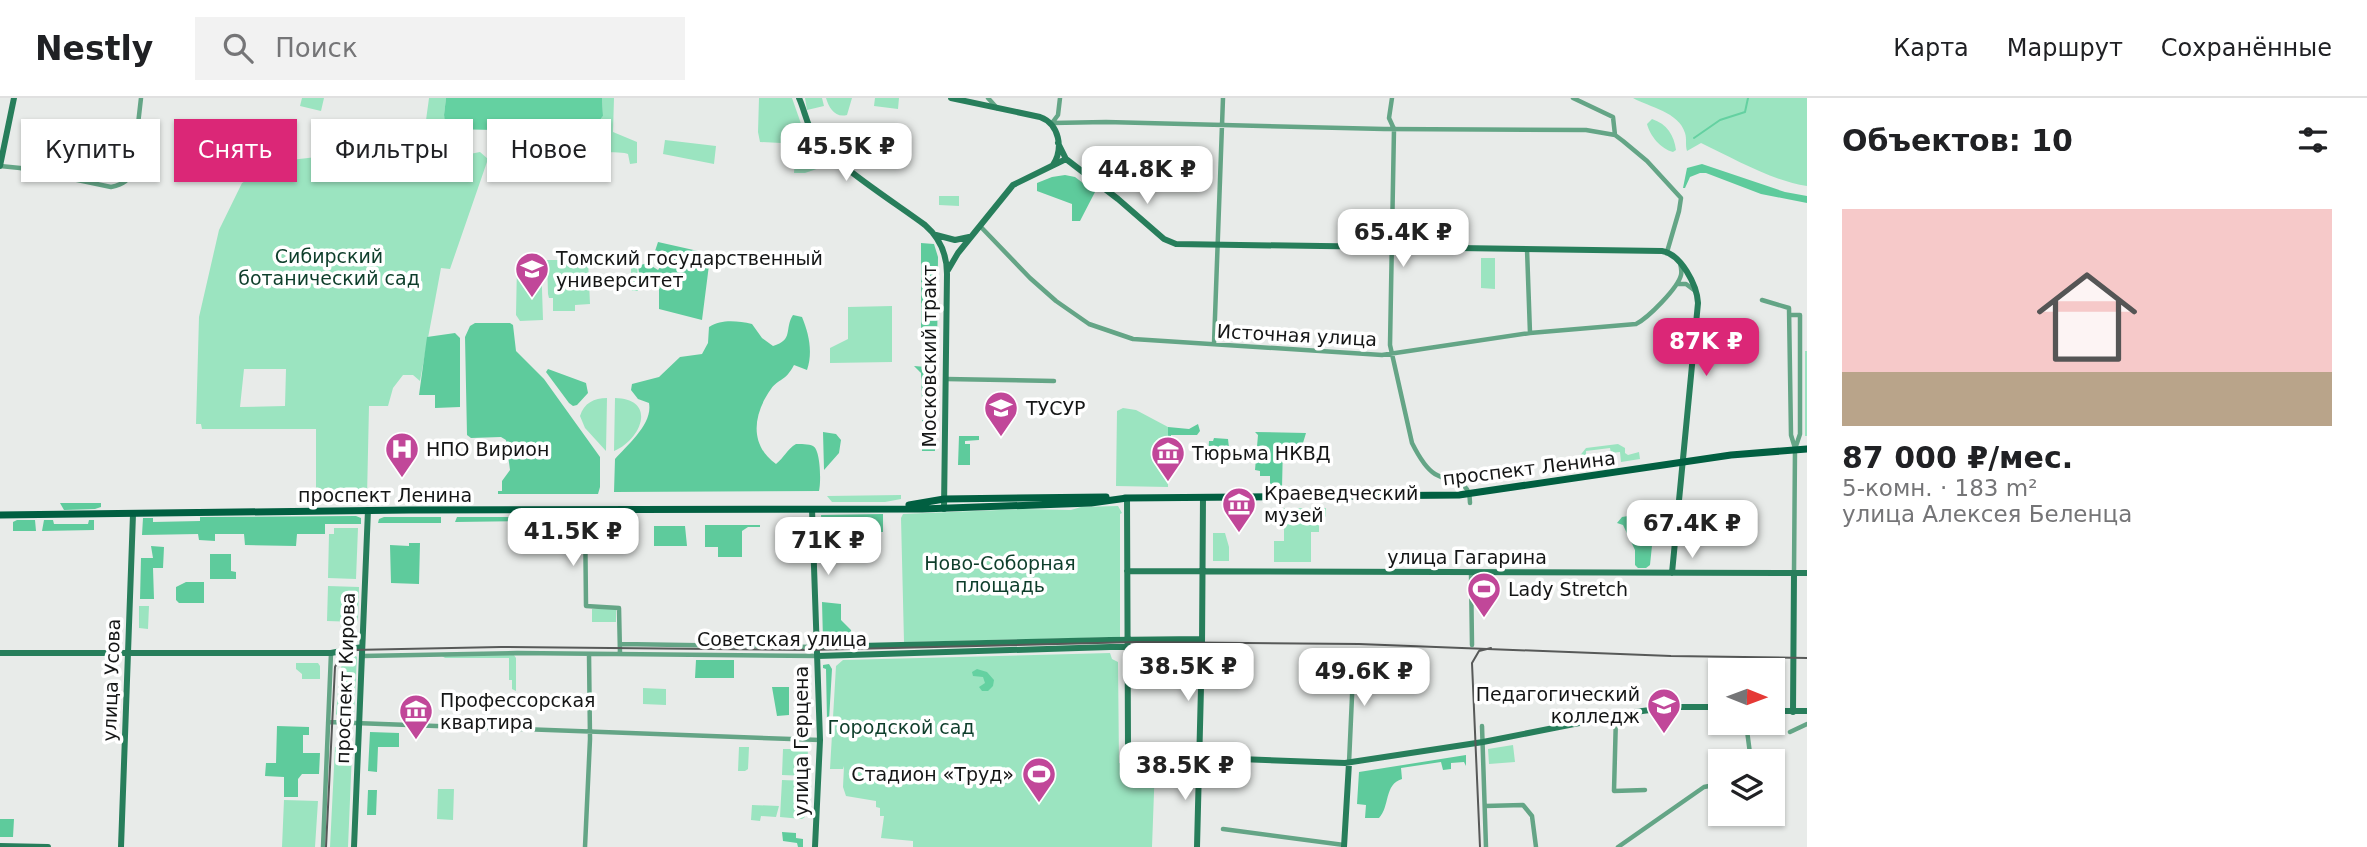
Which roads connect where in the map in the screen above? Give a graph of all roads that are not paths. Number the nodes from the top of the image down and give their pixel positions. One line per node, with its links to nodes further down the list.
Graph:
1 (14, 98): 18 (main road)
2 (132, 98): 10 (street)
3 (951, 98): 11 (main road)
4 (988, 98): 11 (street)
5 (1060, 98): 12 (street)
6 (1223, 98): 13 (street)
7 (1392, 98): 14 (street)
8 (1573, 98): 15 (street)
9 (800, 99): 22 (main road, Московский тракт)
10 (141, 100): 18 (street)
11 (998, 109): 12 (main road)
12 (1052, 123): 13 (street); 16 (main road)
13 (1222, 126): 14 (street); 24 (street)
14 (1394, 129): 15 (street); 25 (street)
15 (1615, 135): 28 (street)
16 (1058, 143): 17 (main road); 19 (main road)
17 (1066, 159): 19 (main road); 20 (main road)
18 (0, 166)
19 (1050, 167): 20 (main road); 21 (main road)
20 (1077, 169): 24 (main road)
21 (979, 226): 23 (main road); 37 (street, Источная улица)
22 (936, 235): 23 (main road); 27 (main road, Московский тракт)
23 (968, 238): 27 (main road); 29 (main road)
24 (1216, 245): 25 (main road); 37 (street)
25 (1390, 247): 26 (main road); 38 (street)
26 (1527, 249): 28 (main road); 36 (street)
27 (944, 251): 29 (main road); 31 (main road, Московский тракт)
28 (1667, 252): 30 (main road)
29 (958, 253): 31 (main road)
30 (1680, 262): 32 (street); 33 (main road)
31 (947, 274): 39 (main road, Московский тракт)
32 (1676, 284): 33 (street); 36 (street, Источная улица)
33 (1695, 290): 43 (main road)
34 (1762, 300): 35 (street)
35 (1790, 315): 41 (street); 41 (street)
36 (1530, 333): 38 (street, Источная улица)
37 (1214, 344): 38 (street, Источная улица)
38 (1392, 354): 47 (street)
39 (946, 379): 40 (street); 46 (main road, Московский тракт)
40 (1054, 382)
41 (1795, 449): 42 (main road, проспект Ленина); 43 (main road, проспект Ленина); 59 (street)
42 (1807, 449)
43 (1684, 462): 47 (main road, проспект Ленина); 58 (main road)
44 (1203, 497): 45 (main road, проспект Ленина); 47 (main road, проспект Ленина); 56 (main road)
45 (1127, 498): 46 (main road, проспект Ленина); 50 (main road, проспект Ленина); 55 (main road)
46 (944, 499): 48 (main road, проспект Ленина); 50 (main road, Московский тракт)
47 (1470, 499)
48 (896, 508): 49 (main road, проспект Ленина); 50 (main road, проспект Ленина)
49 (812, 509): 52 (main road, проспект Ленина); 65 (main road, улица Герцена)
50 (944, 509)
51 (368, 510): 52 (main road, проспект Ленина); 53 (main road, проспект Ленина); 67 (main road, проспект Кирова)
52 (585, 510): 63 (street)
53 (133, 514): 54 (main road, проспект Ленина); 66 (main road, улица Усова)
54 (0, 515)
55 (1127, 571): 56 (main road, улица Гагарина); 61 (main road)
56 (1202, 571): 57 (main road, улица Гагарина); 62 (main road)
57 (1471, 573): 58 (main road, улица Гагарина); 64 (street)
58 (1672, 573): 59 (main road, улица Гагарина)
59 (1794, 573): 60 (main road, улица Гагарина); 77 (main road)
60 (1807, 573)
61 (1128, 643): 62 (main road, Советская улица); 65 (main road, Советская улица); 73 (main road, Советская улица); 87 (main road)
62 (1202, 643): 87 (main road)
63 (620, 644): 65 (street, Советская улица); 72 (street)
64 (1472, 645)
65 (817, 647): 73 (main road, улица Герцена)
66 (128, 652): 69 (main road, Советская улица); 70 (main road, Советская улица); 96 (main road, улица Усова)
67 (362, 652): 70 (main road, Советская улица); 71 (street, Советская улица); 80 (main road, проспект Кирова)
68 (1354, 652): 88 (street)
69 (0, 653)
70 (331, 653): 79 (street)
71 (589, 654): 72 (street, Советская улица); 83 (street)
72 (620, 654): 73 (street, Советская улица)
73 (818, 656): 85 (main road, улица Герцена)
74 (1708, 707): 78 (main road)
75 (1807, 711): 77 (main road)
76 (1785, 712): 77 (main road)
77 (1793, 712)
78 (1616, 716): 86 (main road); 90 (street)
79 (328, 722): 80 (street); 97 (street)
80 (359, 722): 83 (street); 98 (main road, проспект Кирова)
81 (1807, 724): 84 (street)
82 (1482, 726): 86 (street)
83 (589, 731): 85 (street); 99 (street)
84 (1790, 732)
85 (820, 740): 100 (main road, улица Герцена)
86 (1483, 743): 88 (main road); 91 (street)
87 (1200, 759): 88 (main road); 101 (main road)
88 (1349, 762): 94 (main road)
89 (1708, 786): 104 (street)
90 (1645, 790)
91 (1485, 806): 102 (street); 103 (street)
92 (1223, 829): 94 (street)
93 (0, 846): 95 (main road)
94 (1344, 846)
95 (48, 847)
96 (121, 847)
97 (323, 847)
98 (354, 847)
99 (585, 847)
100 (815, 847)
101 (1197, 847)
102 (1486, 847)
103 (1536, 847)
104 (1618, 847)

